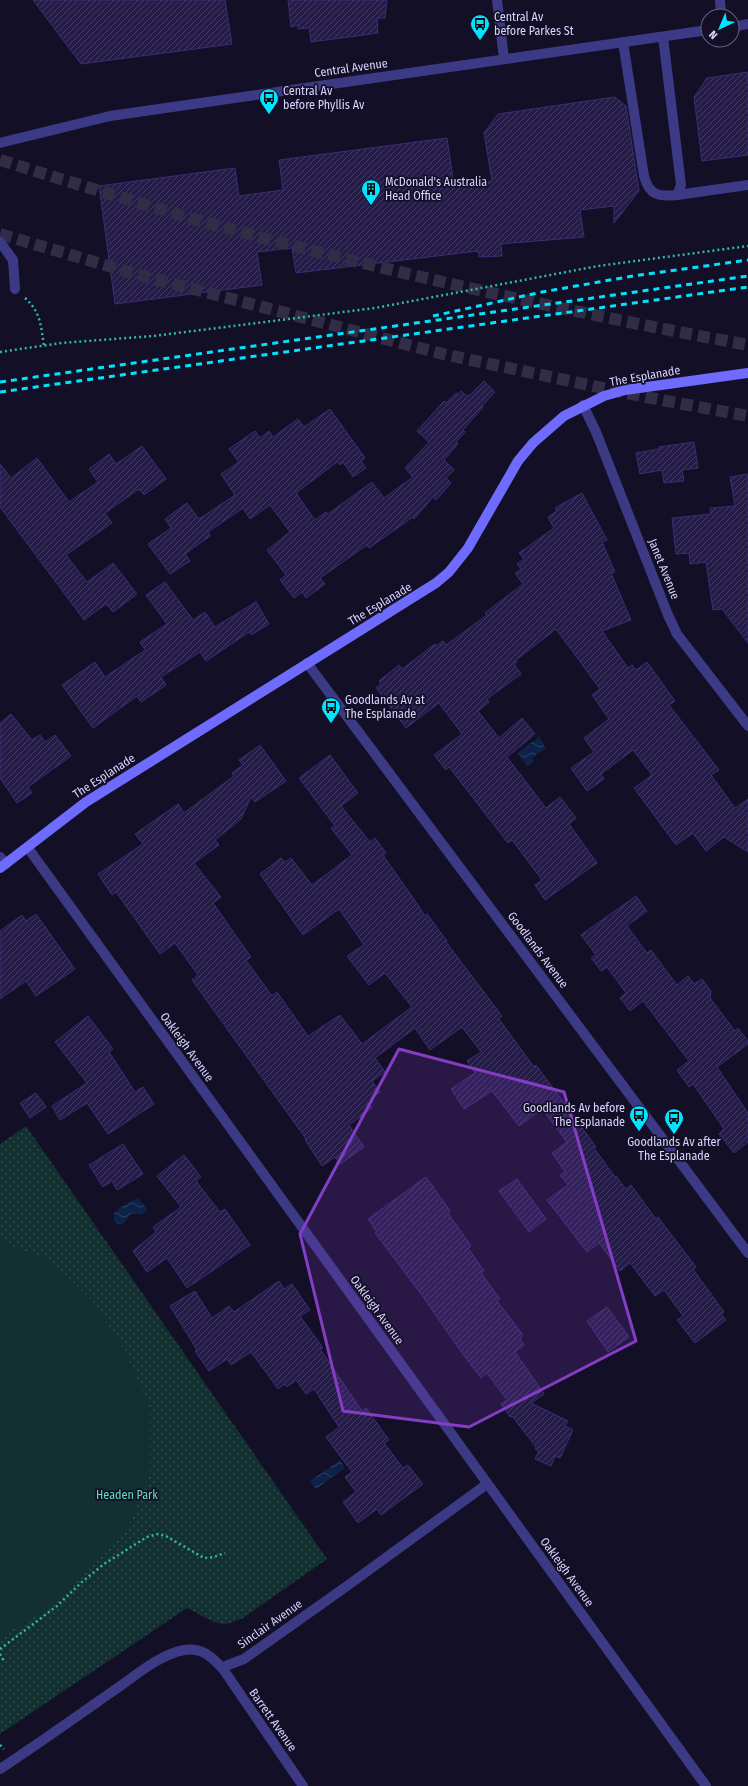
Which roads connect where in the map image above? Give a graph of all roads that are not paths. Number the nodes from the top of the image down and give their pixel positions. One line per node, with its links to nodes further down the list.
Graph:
1 (497, 0): 5 (street)
2 (700, 31): 3 (street, Central Avenue)
3 (663, 37): 4 (street, Central Avenue); 8 (street)
4 (623, 42): 5 (street, Central Avenue); 8 (street)
5 (504, 59): 6 (street, Central Avenue)
6 (0, 143)
7 (748, 185): 8 (street)
8 (677, 195)
9 (0, 242): 10 (street)
10 (15, 289)
11 (748, 373): 12 (main road, The Esplanade)
12 (583, 405): 13 (main road, The Esplanade); 14 (street, Janet Avenue)
13 (307, 663): 15 (main road, The Esplanade); 17 (street, Goodlands Avenue)
14 (748, 726)
15 (28, 848): 16 (main road, The Esplanade); 18 (street, Oakleigh Avenue)
16 (2, 863)
17 (748, 1253)
18 (487, 1484): 19 (street, Sinclair Avenue); 22 (street, Oakleigh Avenue)
19 (223, 1669): 20 (street); 21 (street, Barrett Avenue)
20 (0, 1769)
21 (303, 1786)
22 (706, 1786)

